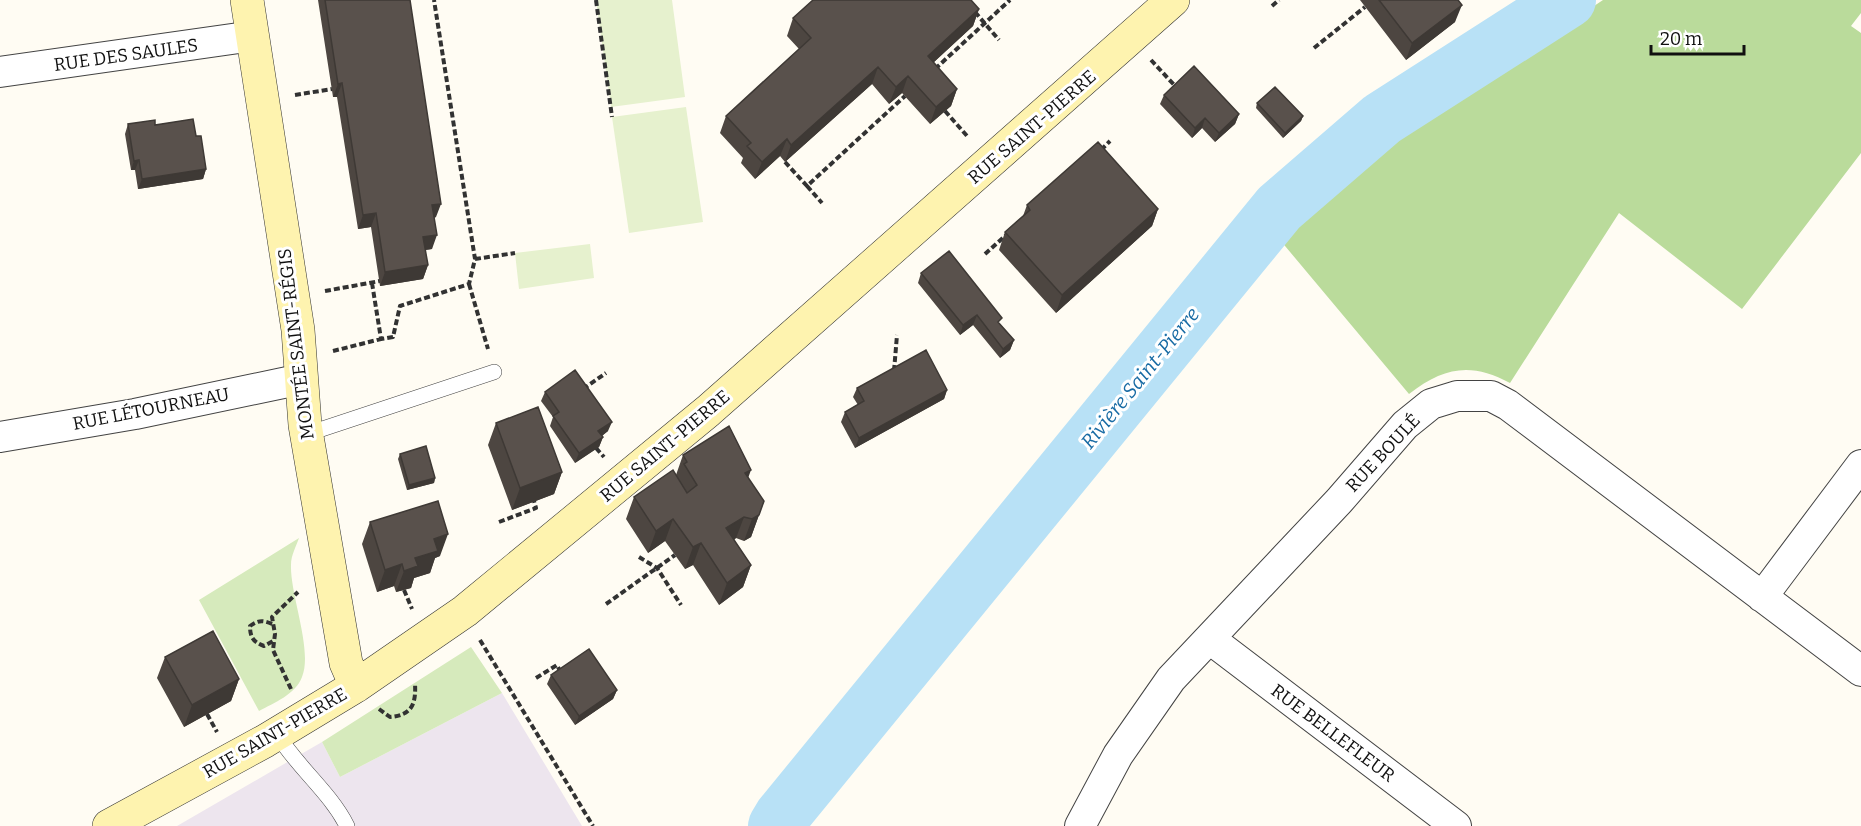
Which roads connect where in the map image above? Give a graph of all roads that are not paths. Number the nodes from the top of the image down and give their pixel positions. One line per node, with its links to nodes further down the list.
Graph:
1 (247, 0): 3 (main road, MONTÉE SAINT-RÉGIS)
2 (1173, 0): 13 (main road, RUE SAINT-PIERRE)
3 (253, 36): 4 (street, RUE DES SAULES); 6 (main road, MONTÉE SAINT-RÉGIS)
4 (0, 72)
5 (495, 372): 7 (lane)
6 (303, 379): 7 (main road, MONTÉE SAINT-RÉGIS); 8 (street, RUE LÉTOURNEAU)
7 (307, 434): 13 (main road, MONTÉE SAINT-RÉGIS)
8 (0, 437)
9 (1861, 465): 10 (street)
10 (1762, 597): 11 (street, RUE BOULÉ); 12 (street, RUE BOULÉ)
11 (1210, 639): 17 (street, RUE BOULÉ); 18 (street, RUE BELLEFLEUR)
12 (1861, 671)
13 (365, 695): 14 (main road, RUE SAINT-PIERRE)
14 (277, 734): 15 (main road, RUE SAINT-PIERRE); 16 (lane)
15 (109, 826)
16 (347, 826)
17 (1080, 826)
18 (1456, 826)

